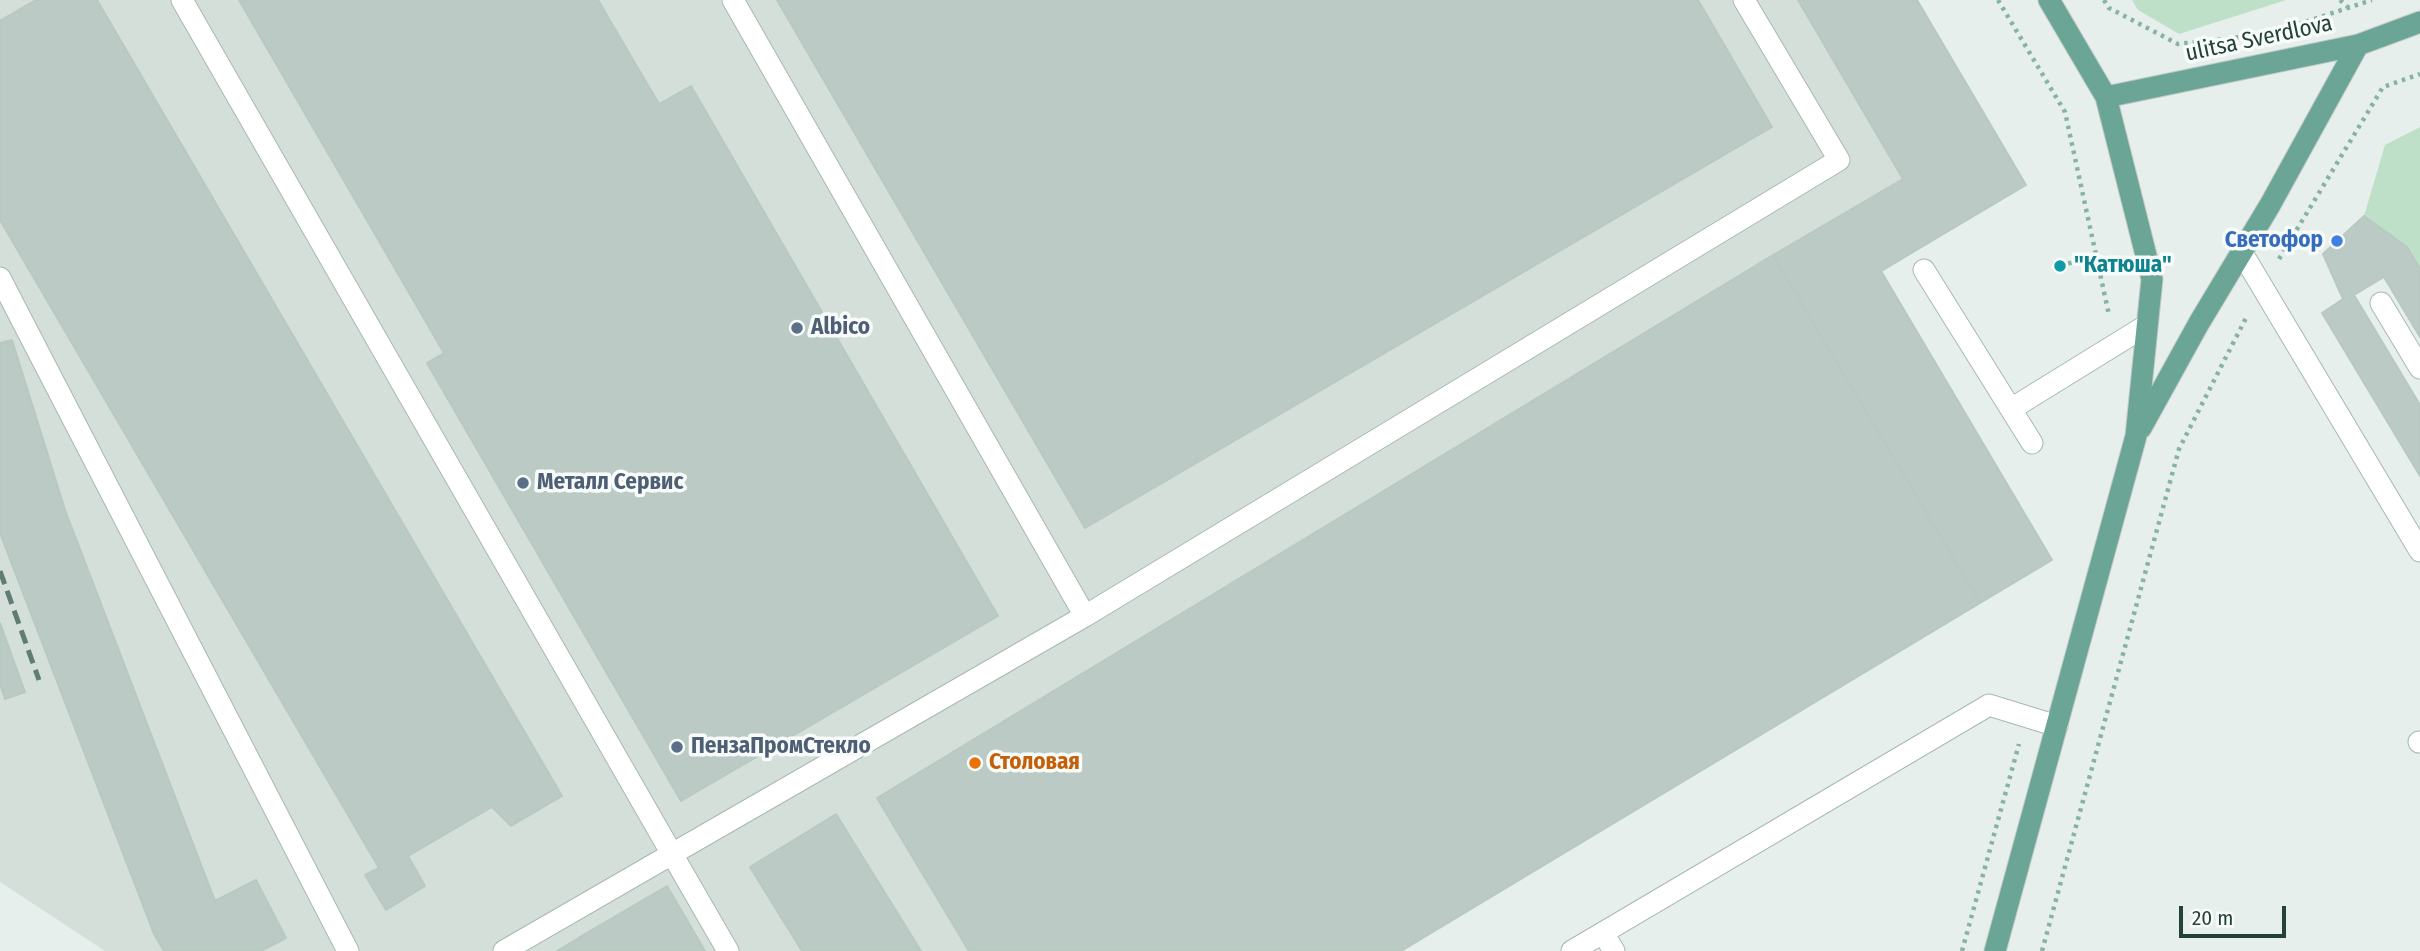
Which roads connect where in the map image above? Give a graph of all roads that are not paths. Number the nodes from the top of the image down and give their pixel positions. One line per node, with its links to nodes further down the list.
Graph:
1 (182, 0): 20 (lane)
2 (733, 0): 18 (lane)
3 (1744, 0): 18 (lane)
4 (2049, 0): 7 (main road)
5 (2420, 22): 6 (main road, ulitsa Sverdlova)
6 (2358, 45): 7 (main road, ulitsa Sverdlova); 8 (main road)
7 (2106, 97): 12 (main road)
8 (2242, 253): 15 (main road); 17 (lane)
9 (1924, 270): 14 (lane)
10 (0, 278): 22 (lane)
11 (2381, 303): 13 (lane)
12 (2147, 325): 14 (lane); 15 (main road)
13 (2420, 368)
14 (2011, 408): 16 (lane)
15 (2136, 436): 19 (main road)
16 (2032, 443)
17 (2420, 551)
18 (1085, 616): 20 (lane)
19 (2057, 726): 21 (lane); 26 (main road)
20 (672, 854): 23 (lane); 24 (lane)
21 (1608, 942): 25 (lane)
22 (340, 948)
23 (504, 951)
24 (728, 951)
25 (1572, 951)
26 (1995, 951)

